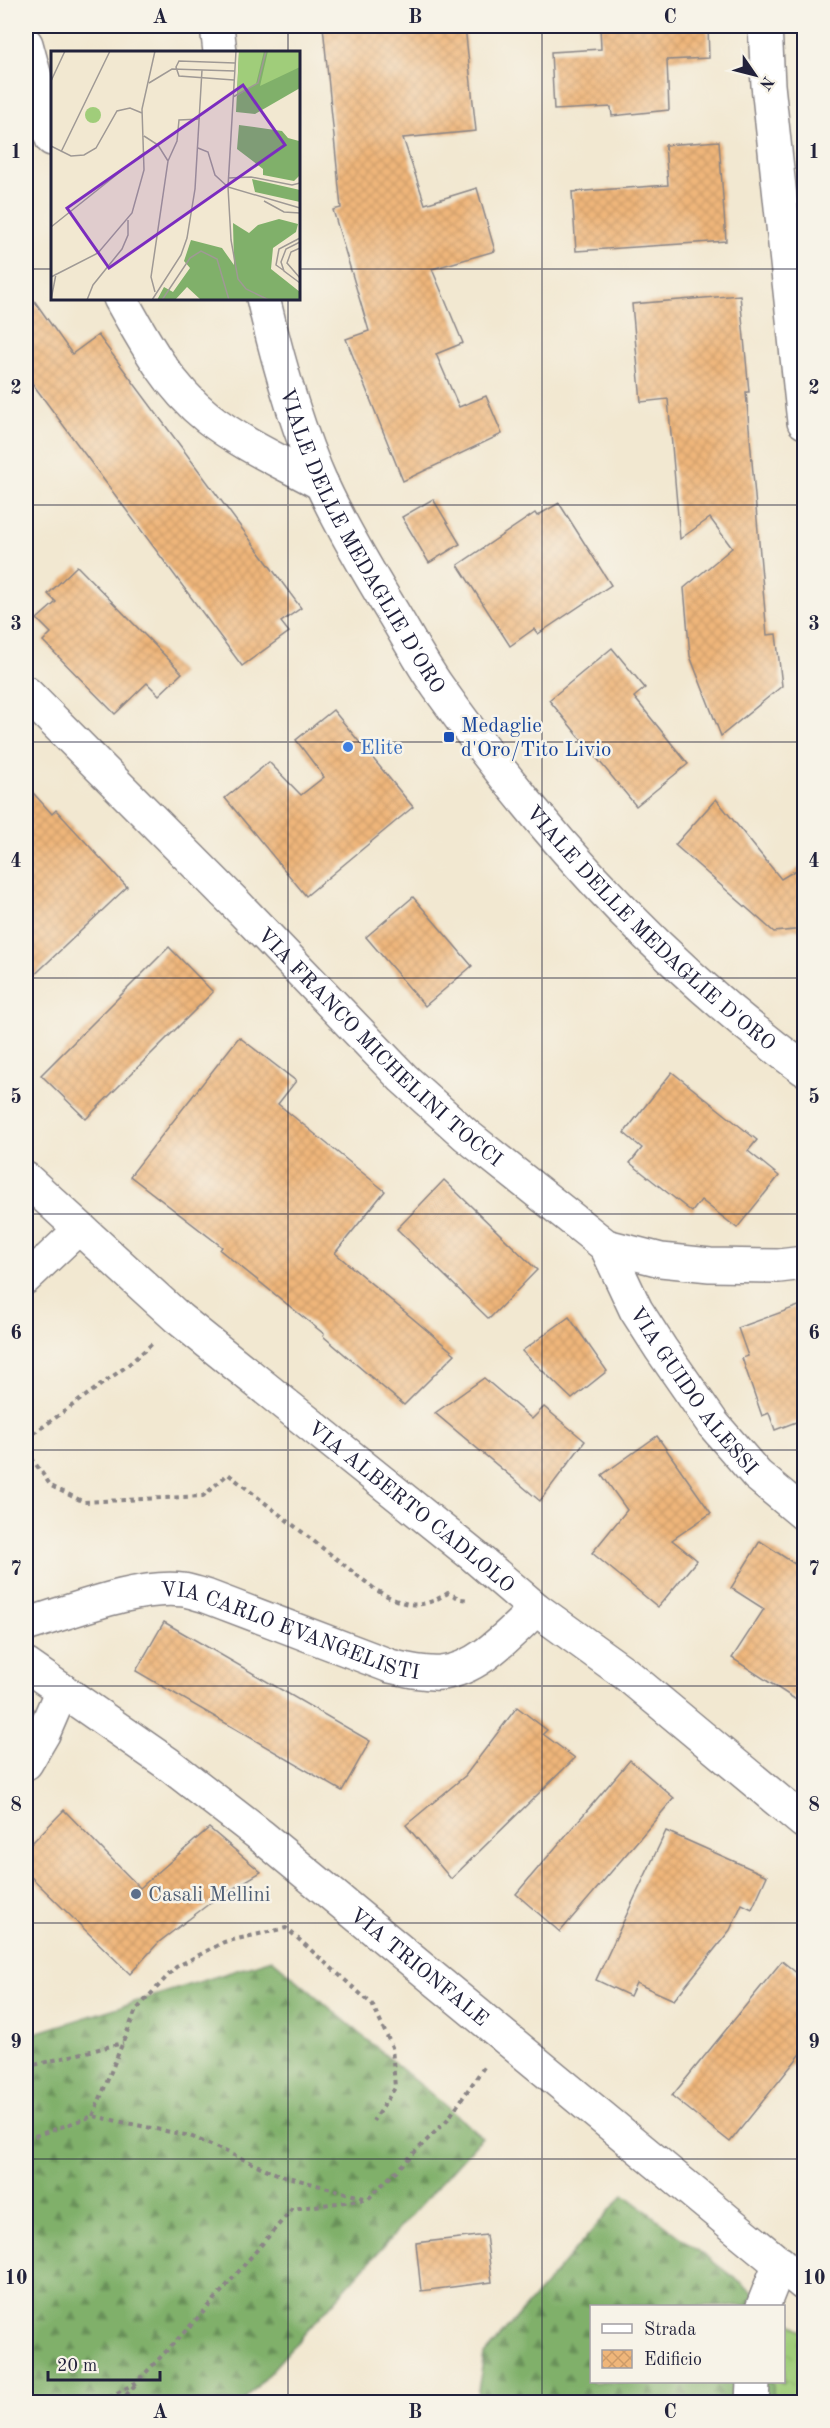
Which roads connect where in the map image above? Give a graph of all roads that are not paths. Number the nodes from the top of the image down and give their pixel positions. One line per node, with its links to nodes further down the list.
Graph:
1 (217, 26): 4 (street)
2 (765, 26): 8 (street)
3 (26, 44): 5 (street)
4 (220, 51)
5 (51, 134)
6 (121, 300): 9 (street)
7 (264, 300): 9 (street, VIALE DELLE MEDAGLIE D'ORO)
8 (804, 422)
9 (322, 484): 11 (street, VIALE DELLE MEDAGLIE D'ORO)
10 (26, 693): 14 (street, VIA FRANCO MICHELINI TOCCI)
11 (804, 1069)
12 (26, 1179): 13 (street, VIA ALBERTO CADLOLO)
13 (79, 1229): 16 (street); 18 (street, VIA ALBERTO CADLOLO)
14 (606, 1246): 15 (street, VIA FRANCO MICHELINI TOCCI); 17 (street, VIA GUIDO ALESSI)
15 (804, 1263)
16 (26, 1280)
17 (804, 1514)
18 (536, 1609): 19 (street, VIA CARLO EVANGELISTI); 23 (street, VIA ALBERTO CADLOLO)
19 (26, 1625)
20 (26, 1665): 21 (street, VIA TRIONFALE)
21 (62, 1690): 22 (street); 24 (street, VIA TRIONFALE)
22 (26, 1763)
23 (801, 1812)
24 (780, 2264): 25 (street, VIA TRIONFALE); 26 (street)
25 (804, 2284)
26 (764, 2305)
27 (753, 2383): 28 (street)
28 (752, 2403)

